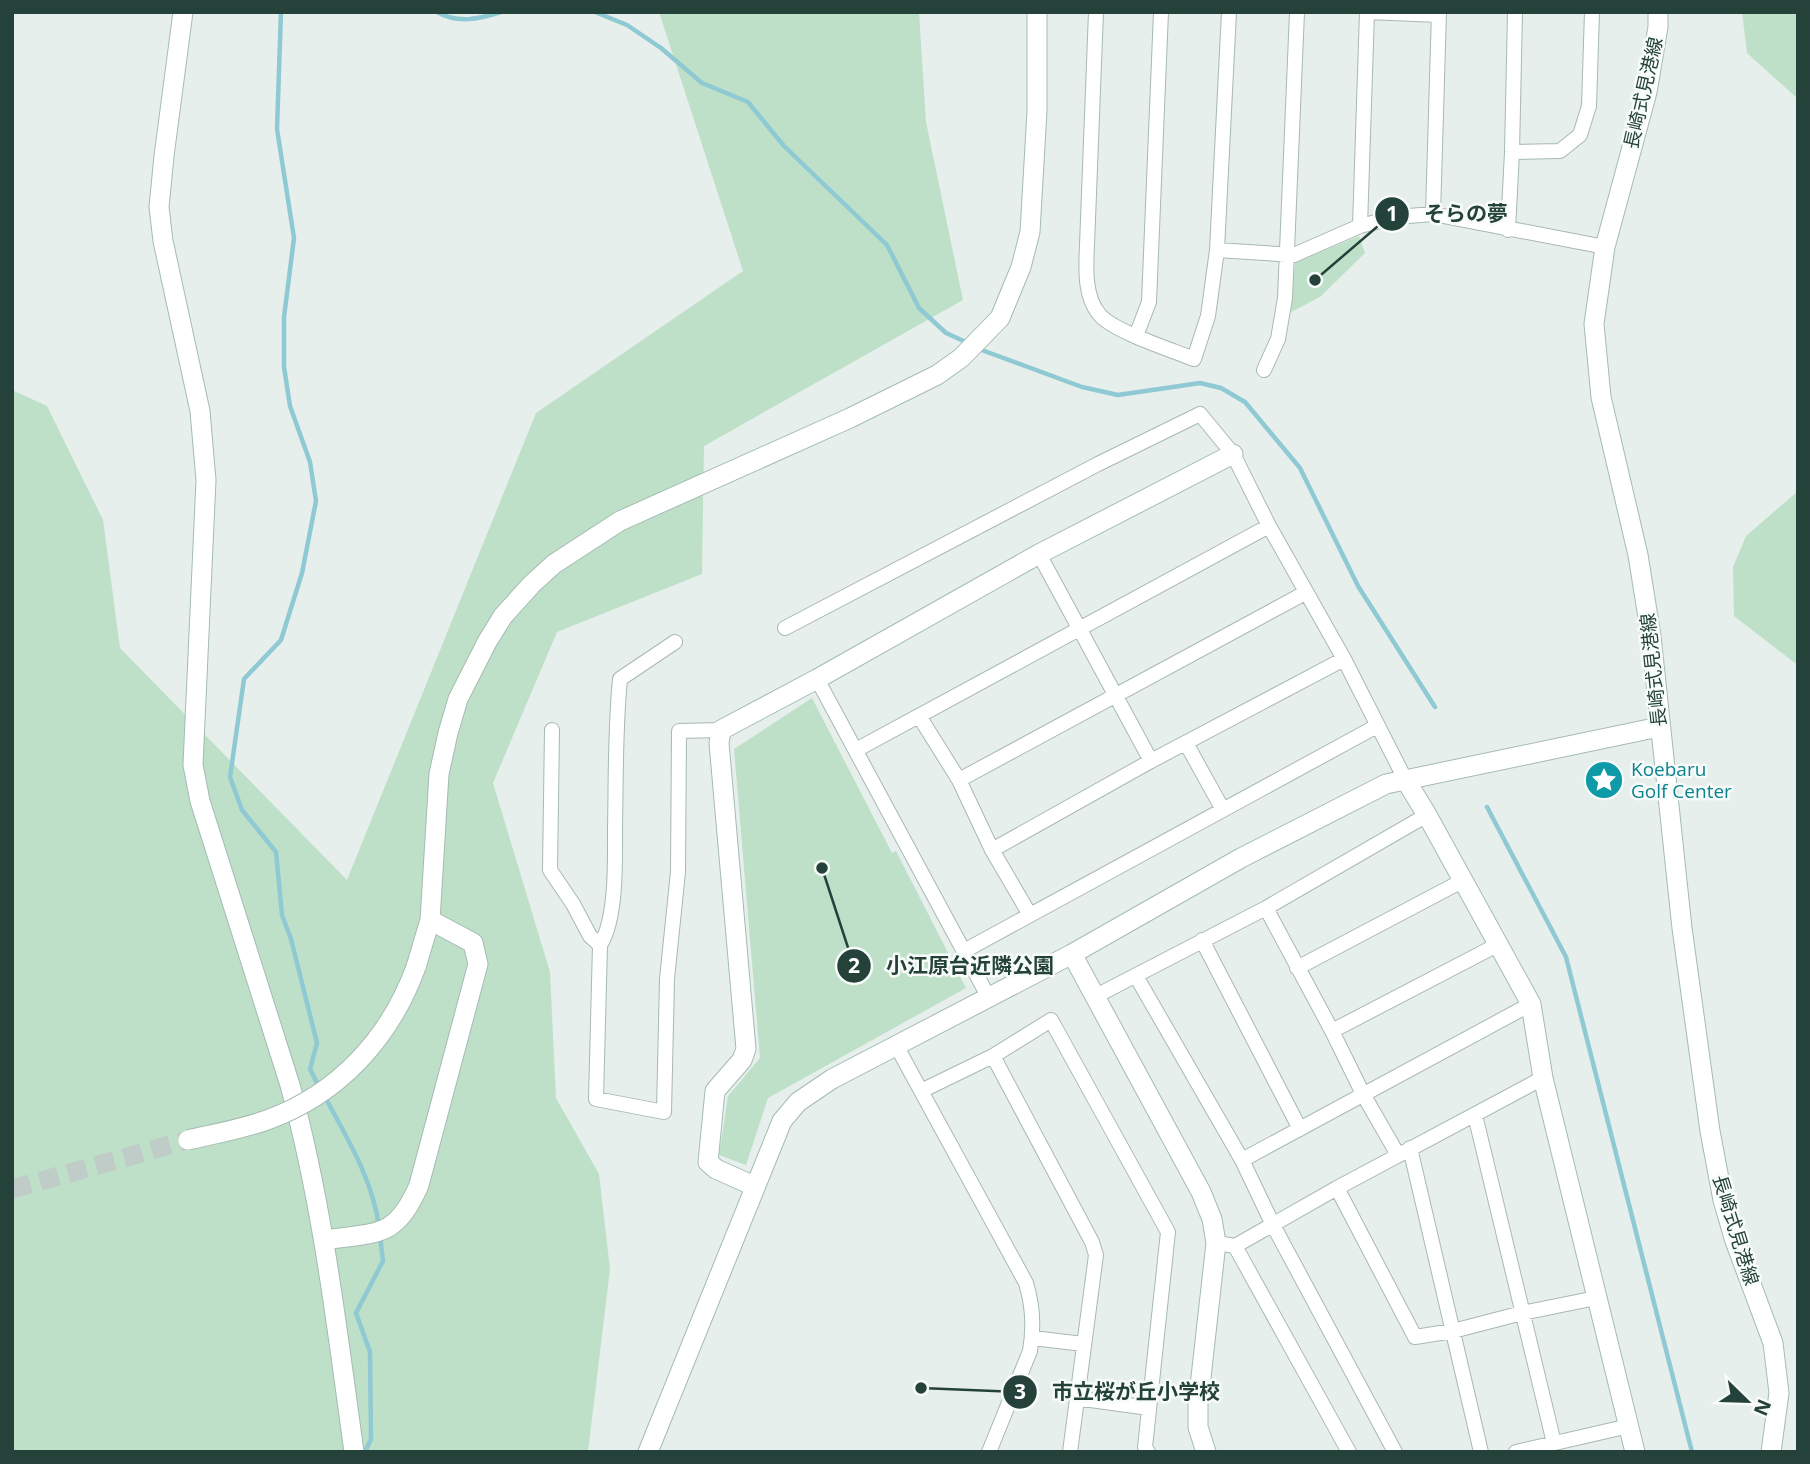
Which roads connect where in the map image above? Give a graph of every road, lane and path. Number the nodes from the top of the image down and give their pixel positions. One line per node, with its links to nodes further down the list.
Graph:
1 (183, 12): 72 (street)
2 (1037, 12): 47 (street)
3 (1096, 12): 19 (street)
4 (1161, 12): 19 (street)
5 (1229, 12): 17 (street)
6 (1297, 12): 18 (street)
7 (1367, 12): 11 (street); 14 (street)
8 (1515, 12): 12 (street)
9 (1592, 12): 12 (street)
10 (1658, 12): 16 (street, 長崎式見港線)
11 (1439, 14): 13 (street)
12 (1512, 152): 15 (street)
13 (1433, 214): 14 (street); 15 (street)
14 (1360, 226): 18 (street)
15 (1508, 230): 16 (street)
16 (1605, 247): 33 (street, 長崎式見港線)
17 (1217, 250): 18 (street); 19 (street)
18 (1287, 255): 20 (street)
19 (1136, 335)
20 (1264, 370)
21 (1233, 454): 22 (street); 23 (street); 25 (street)
22 (1269, 526): 24 (street); 26 (street)
23 (1039, 554): 26 (street); 29 (street)
24 (1305, 593): 28 (street); 30 (street)
25 (785, 628)
26 (1080, 629): 30 (street); 31 (street)
27 (675, 642): 50 (street)
28 (1344, 659): 32 (street); 36 (street)
29 (817, 679): 35 (street); 37 (street)
30 (1117, 696): 38 (street); 40 (street)
31 (919, 716): 37 (street); 40 (street)
32 (1377, 726): 39 (street); 41 (street)
33 (1659, 727): 39 (street); 94 (street, 長崎式見港線)
34 (552, 730): 50 (street)
35 (721, 730): 50 (street); 69 (street)
36 (1186, 743): 38 (street); 41 (street)
37 (856, 750): 51 (street)
38 (1151, 761): 43 (street)
39 (1405, 779): 42 (street); 52 (street)
40 (959, 780): 43 (street)
41 (1223, 810): 46 (street)
42 (1427, 815): 44 (street); 45 (street)
43 (992, 850): 46 (street)
44 (1462, 881): 49 (street); 53 (street)
45 (1266, 908): 48 (street); 53 (street)
46 (1030, 915): 51 (street)
47 (430, 920): 66 (street, bridge); 72 (street)
48 (1202, 940): 54 (street); 65 (street)
49 (1499, 944): 57 (street); 58 (street)
50 (600, 945)
51 (964, 951): 56 (street)
52 (1072, 954): 55 (street); 56 (street)
53 (1297, 968): 58 (street)
54 (1136, 976): 55 (street); 68 (street)
55 (1096, 996): 73 (street)
56 (989, 998): 59 (street)
57 (1531, 1004): 61 (street); 63 (street)
58 (1332, 1031): 63 (street)
59 (897, 1046): 62 (street); 69 (street)
60 (993, 1056): 62 (street); 78 (street); 80 (street)
61 (1543, 1078): 64 (street); 74 (street)
62 (921, 1091): 77 (street)
63 (1363, 1094): 65 (street); 67 (street)
64 (1475, 1115): 67 (street); 75 (street)
65 (1300, 1129): 68 (street)
66 (188, 1140)
67 (1404, 1152): 70 (street); 76 (street)
68 (1242, 1160): 71 (street)
69 (754, 1186): 84 (street)
70 (1337, 1188): 71 (street); 76 (street)
71 (1273, 1225): 73 (street); 90 (street)
72 (325, 1240): 83 (street)
73 (1226, 1245): 88 (street); 89 (street)
74 (1596, 1298): 75 (street); 81 (street)
75 (1522, 1313): 76 (street); 82 (street)
76 (1453, 1331): 91 (street)
77 (1033, 1338): 78 (street); 85 (street)
78 (1083, 1344): 79 (street)
79 (1076, 1398): 80 (street); 86 (street)
80 (1149, 1408): 87 (street)
81 (1629, 1426): 82 (street); 93 (street)
82 (1553, 1443): 92 (street)
83 (353, 1448)
84 (648, 1452)
85 (989, 1452)
86 (1070, 1452)
87 (1148, 1452)
88 (1206, 1452)
89 (1349, 1452)
90 (1395, 1452)
91 (1481, 1452)
92 (1516, 1452)
93 (1635, 1452)
94 (1771, 1452)

